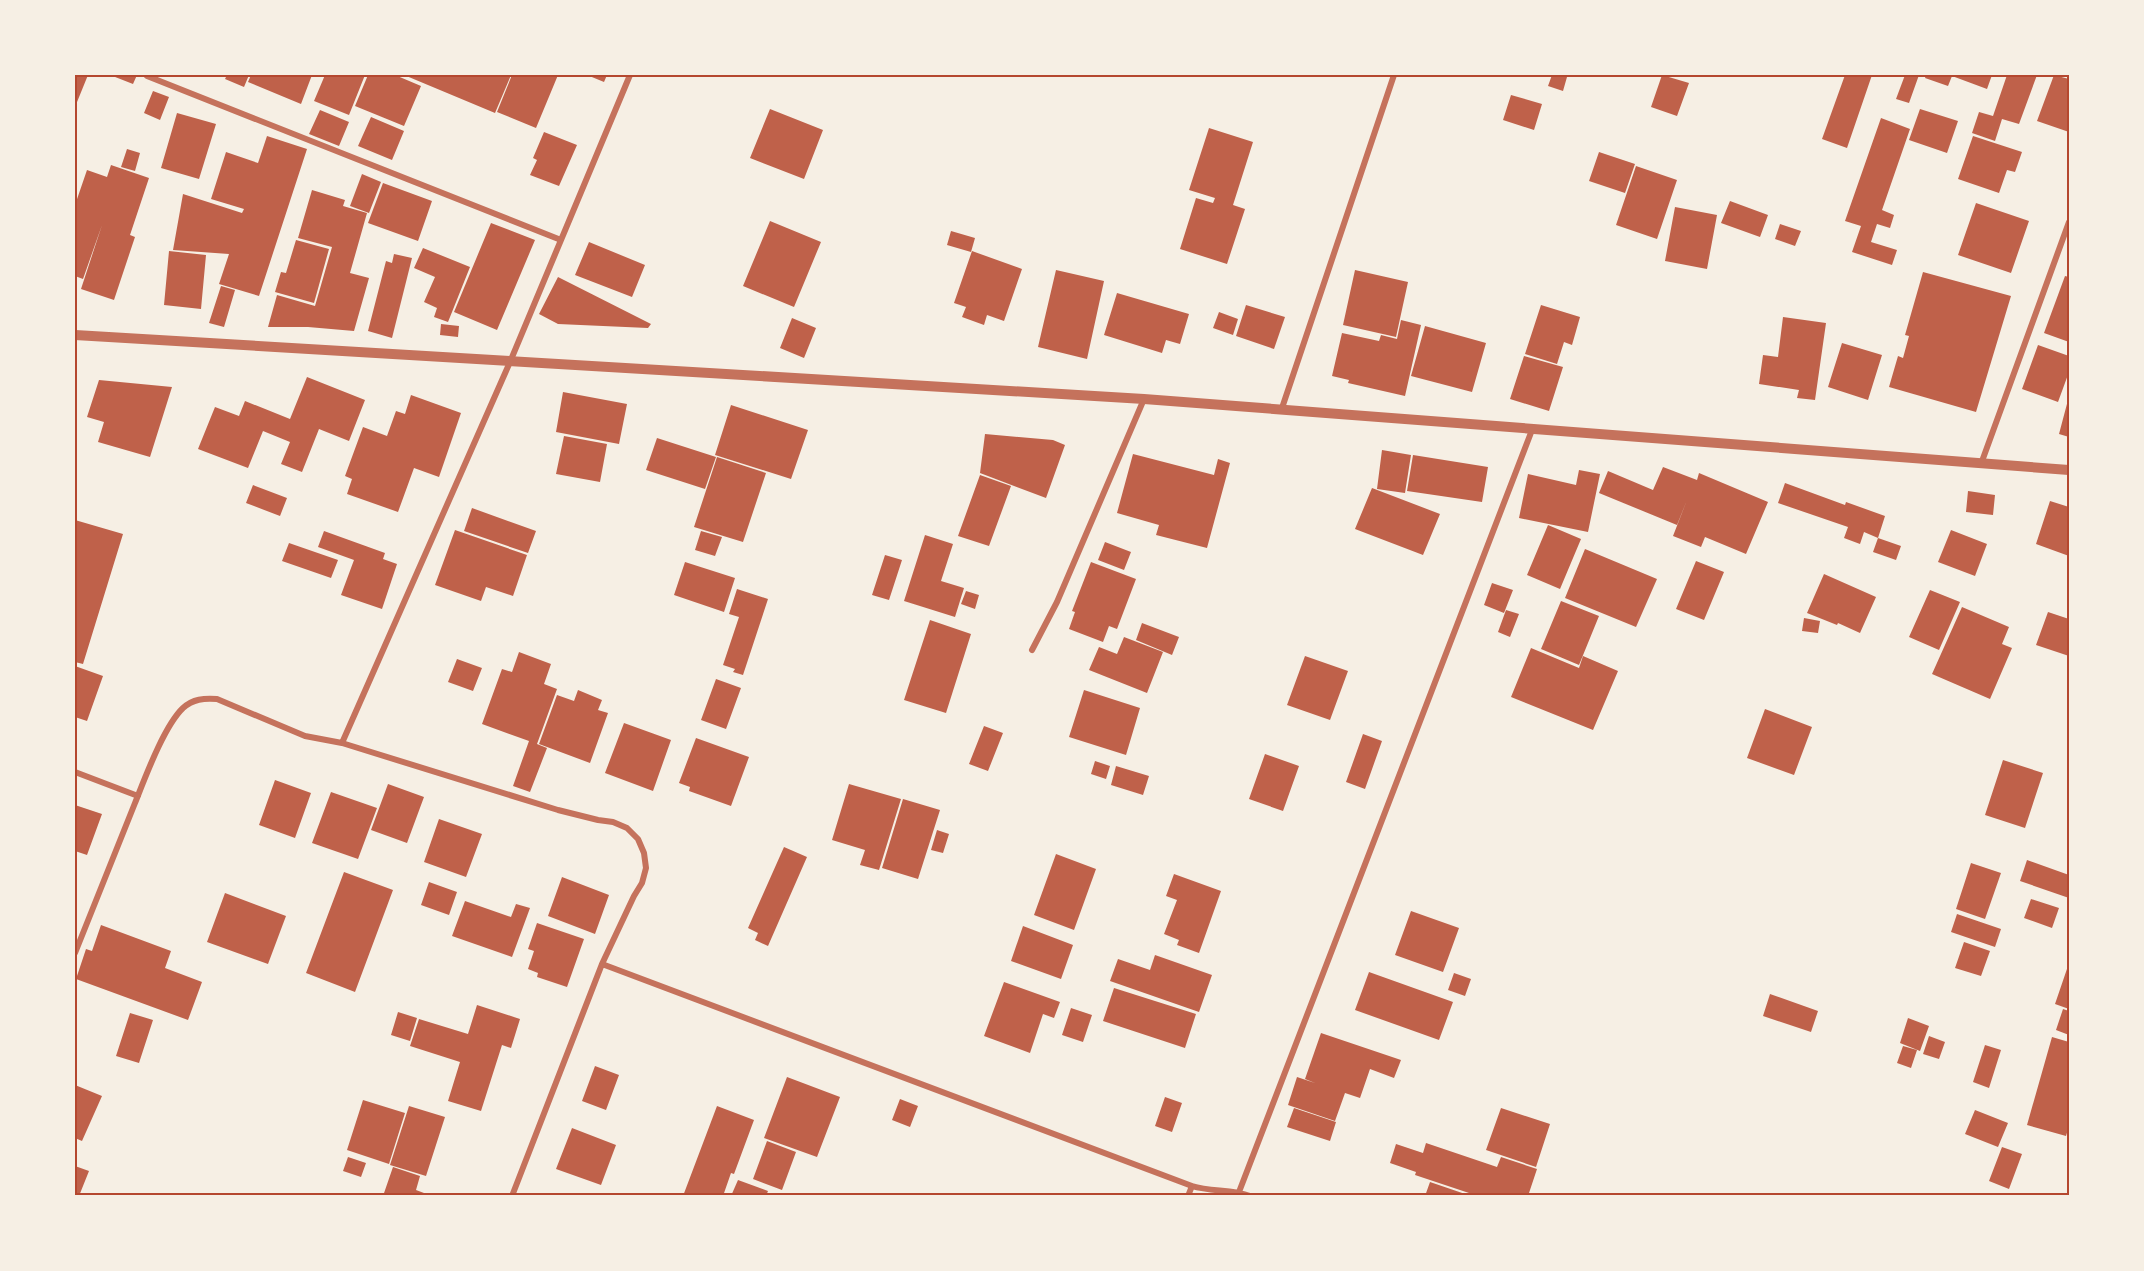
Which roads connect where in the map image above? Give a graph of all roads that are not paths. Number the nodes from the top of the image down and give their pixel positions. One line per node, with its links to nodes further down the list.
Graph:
1 (630, 75): 5 (street)
2 (1395, 75): 9 (street)
3 (147, 76): 5 (street)
4 (2069, 222): 11 (street)
5 (561, 240): 7 (street)
6 (75, 334): 7 (street)
7 (510, 362): 8 (street); 14 (street)
8 (1144, 399): 9 (street); 13 (street)
9 (1281, 408): 10 (street)
10 (1532, 430): 11 (street); 20 (street)
11 (1981, 464): 12 (street)
12 (2069, 470)
13 (1032, 650)
14 (342, 743): 16 (street); 18 (street)
15 (75, 772): 16 (street)
16 (138, 796): 17 (street)
17 (75, 953)
18 (602, 964): 19 (street); 21 (street)
19 (1192, 1186): 20 (street); 22 (street)
20 (1239, 1192): 23 (street)
21 (512, 1196)
22 (1188, 1196)
23 (1250, 1196)

